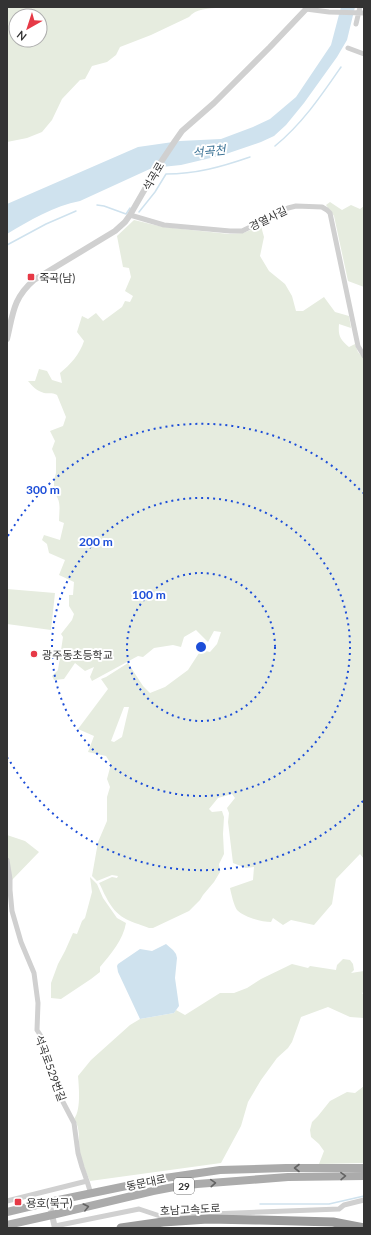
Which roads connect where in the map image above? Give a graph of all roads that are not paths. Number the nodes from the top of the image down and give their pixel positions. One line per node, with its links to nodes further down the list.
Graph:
1 (307, 8): 2 (street, 석곡로); 6 (street, 석곡로)
2 (359, 11): 3 (street, 석곡로)
3 (356, 24)
4 (348, 48): 5 (street)
5 (364, 54)
6 (130, 215): 7 (street, 석곡로); 8 (street, 경열사길)
7 (7, 339)
8 (364, 356)
9 (7, 860): 12 (street, 석곡로529번길)
10 (364, 1168): 13 (main road, 동문대로 / 29, one-way to 13)
11 (364, 1176): 18 (main road, 동문대로 / 29, one-way to 11)
12 (87, 1181): 13 (street, 석곡로529번길); 15 (street)
13 (91, 1194): 16 (main road, 동문대로 / 29)
14 (364, 1200): 22 (street)
15 (7, 1201)
16 (49, 1202): 17 (main road, 동문대로 / 29); 18 (street)
17 (7, 1212)
18 (52, 1216): 21 (main road, 동문대로 / 29); 22 (street)
19 (260, 1220): 20 (highway, 호남고속도로); 23 (highway, 호남고속도로); 24 (highway, 호남고속도로)
20 (364, 1224)
21 (7, 1225)
22 (55, 1227)
23 (121, 1228)
24 (364, 1228)

